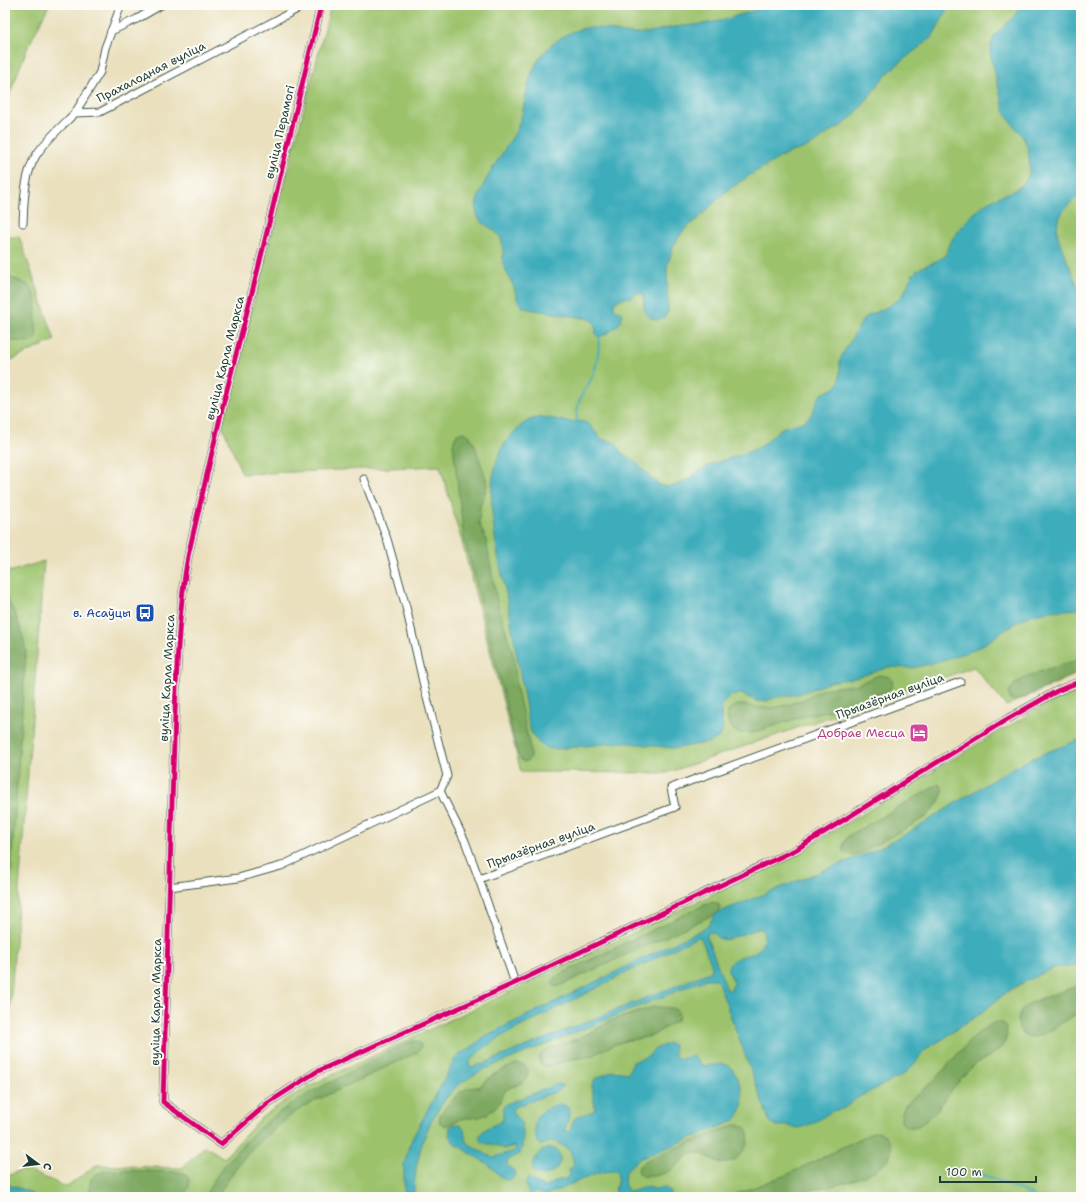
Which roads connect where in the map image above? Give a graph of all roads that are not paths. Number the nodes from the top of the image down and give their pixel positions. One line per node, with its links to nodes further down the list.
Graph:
1 (120, 5): 5 (street)
2 (161, 5): 5 (street)
3 (305, 5): 6 (street, Прахалодная вуліца)
4 (321, 5): 8 (street, вуліца Перамогі)
5 (111, 31): 6 (street)
6 (75, 114): 7 (street)
7 (23, 223)
8 (259, 265): 14 (street, вуліца Карла Маркса)
9 (364, 479): 12 (street)
10 (1081, 681): 15 (street)
11 (960, 682): 13 (street, Прыазёрная вуліца)
12 (440, 791): 13 (street, Прыазёрная вуліца); 14 (street)
13 (479, 879): 15 (street)
14 (169, 887): 15 (street, вуліца Карла Маркса)
15 (515, 983)

